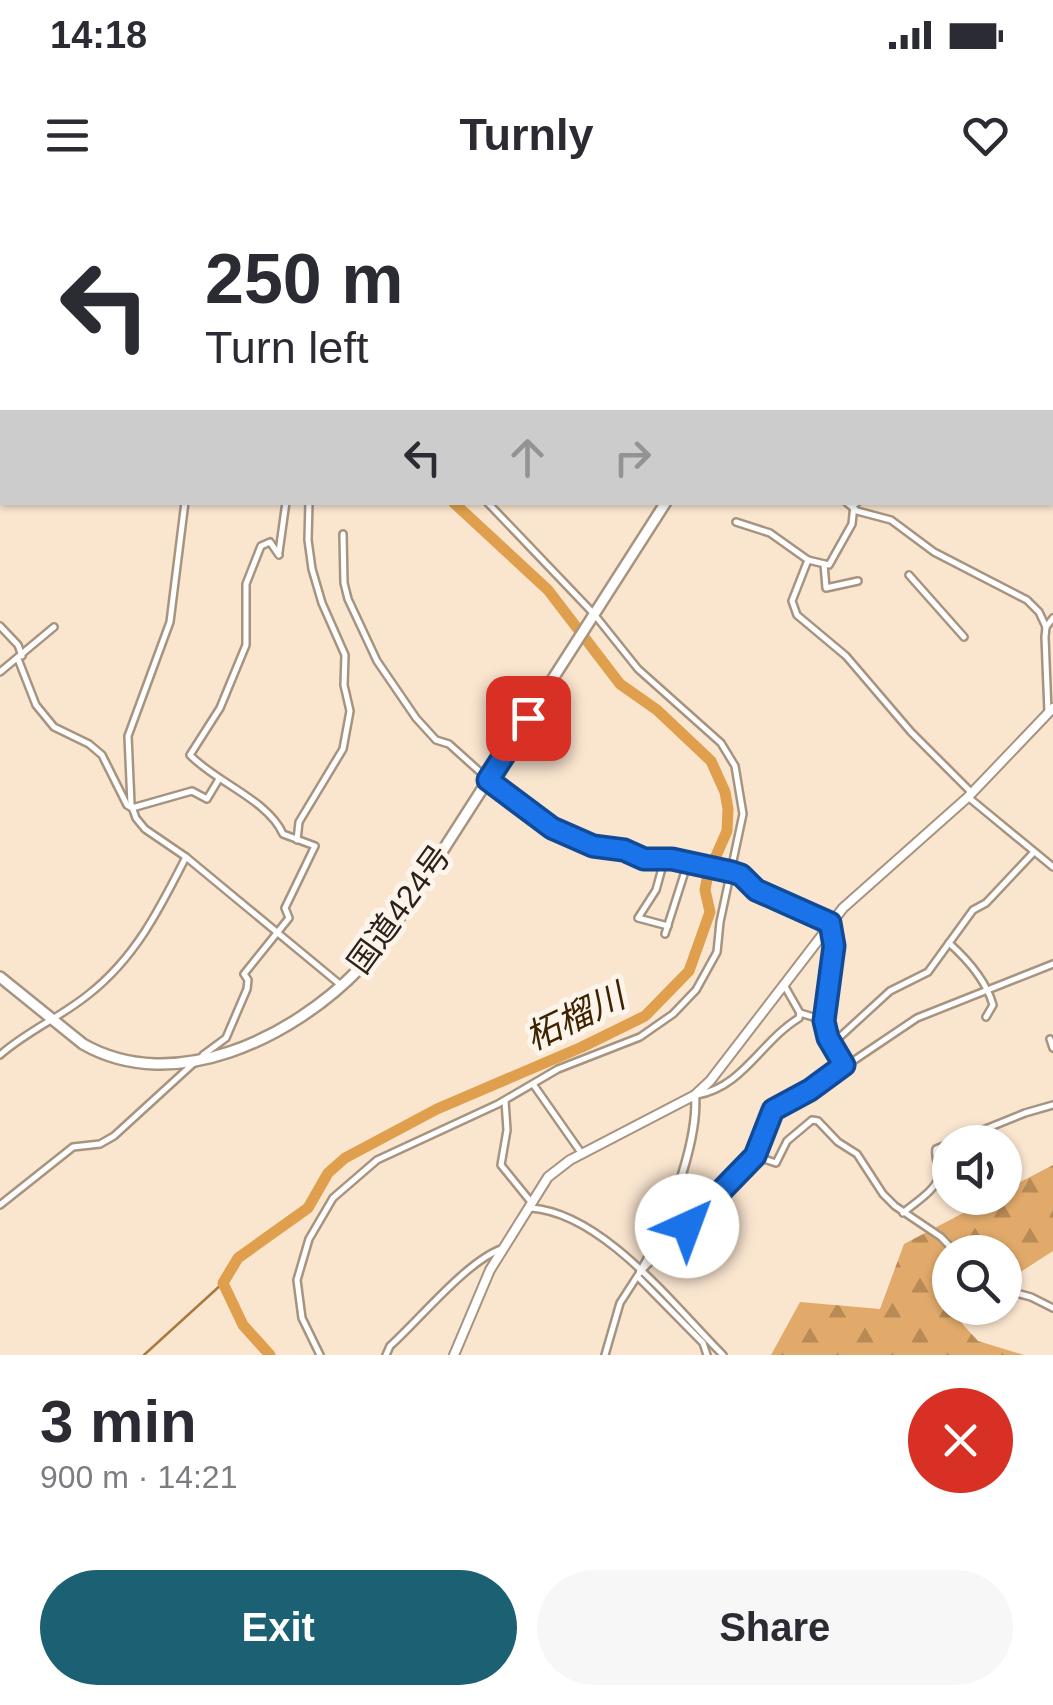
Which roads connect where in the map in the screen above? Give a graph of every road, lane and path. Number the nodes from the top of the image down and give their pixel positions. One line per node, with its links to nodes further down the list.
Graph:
1 (186, 505): 25 (street)
2 (286, 505): 22 (street)
3 (309, 505): 26 (street)
4 (490, 505): 13 (street)
5 (664, 505): 13 (highway, 国道424号)
6 (856, 506): 10 (street); 17 (street)
7 (736, 522): 9 (street)
8 (342, 534): 23 (street)
9 (808, 560): 10 (street); 24 (street)
10 (824, 564): 12 (street)
11 (909, 575): 18 (street)
12 (858, 581)
13 (593, 615): 23 (highway, 国道424号); 32 (street)
14 (1053, 618): 17 (street)
15 (0, 626): 19 (street)
16 (54, 626): 19 (street)
17 (1046, 626): 21 (street)
18 (964, 637)
19 (20, 657): 20 (street); 25 (street)
20 (0, 672)
21 (1051, 710): 24 (main road)
22 (219, 778): 25 (street); 26 (street)
23 (488, 780): 29 (street); 41 (highway, 国道424号)
24 (970, 795): 27 (street); 33 (main road)
25 (132, 808): 28 (street)
26 (296, 840): 35 (street)
27 (1034, 852): 31 (street); 37 (street)
28 (186, 856): 35 (street); 45 (street)
29 (664, 860): 30 (street); 34 (street)
30 (689, 862): 32 (street); 34 (street)
31 (1053, 867)
32 (732, 872): 33 (street); 53 (street)
33 (830, 923): 40 (main road); 46 (street)
34 (668, 926): 36 (street)
35 (279, 932): 41 (street); 51 (street)
36 (665, 934)
37 (949, 943): 42 (street); 48 (street)
38 (1053, 964): 42 (street)
39 (0, 977): 45 (highway, 国道424号)
40 (784, 985): 43 (street); 54 (main road)
41 (342, 986): 51 (highway, 国道424号)
42 (989, 990): 44 (street); 52 (street)
43 (800, 1013): 46 (street); 54 (street)
44 (986, 1017)
45 (50, 1019): 50 (street); 51 (highway, 国道424号)
46 (824, 1021): 48 (street)
47 (1050, 1039): 49 (street)
48 (832, 1045): 52 (street)
49 (1053, 1048)
50 (0, 1055)
51 (196, 1060): 59 (street)
52 (844, 1065): 58 (street)
53 (530, 1084): 55 (street); 57 (street)
54 (695, 1095): 57 (main road); 64 (street)
55 (505, 1100): 60 (street); 67 (street)
56 (1053, 1105): 61 (street)
57 (582, 1154): 60 (main road)
58 (755, 1156): 61 (street); 64 (street)
59 (0, 1205)
60 (529, 1205): 63 (main road); 64 (street)
61 (903, 1214): 62 (street)
62 (939, 1235)
63 (501, 1249): 68 (street); 69 (main road)
64 (639, 1275): 70 (street); 71 (street); 72 (street)
65 (1022, 1295): 66 (street)
66 (1053, 1308)
67 (320, 1355)
68 (386, 1355)
69 (454, 1355)
70 (605, 1355)
71 (706, 1355)
72 (723, 1355)

